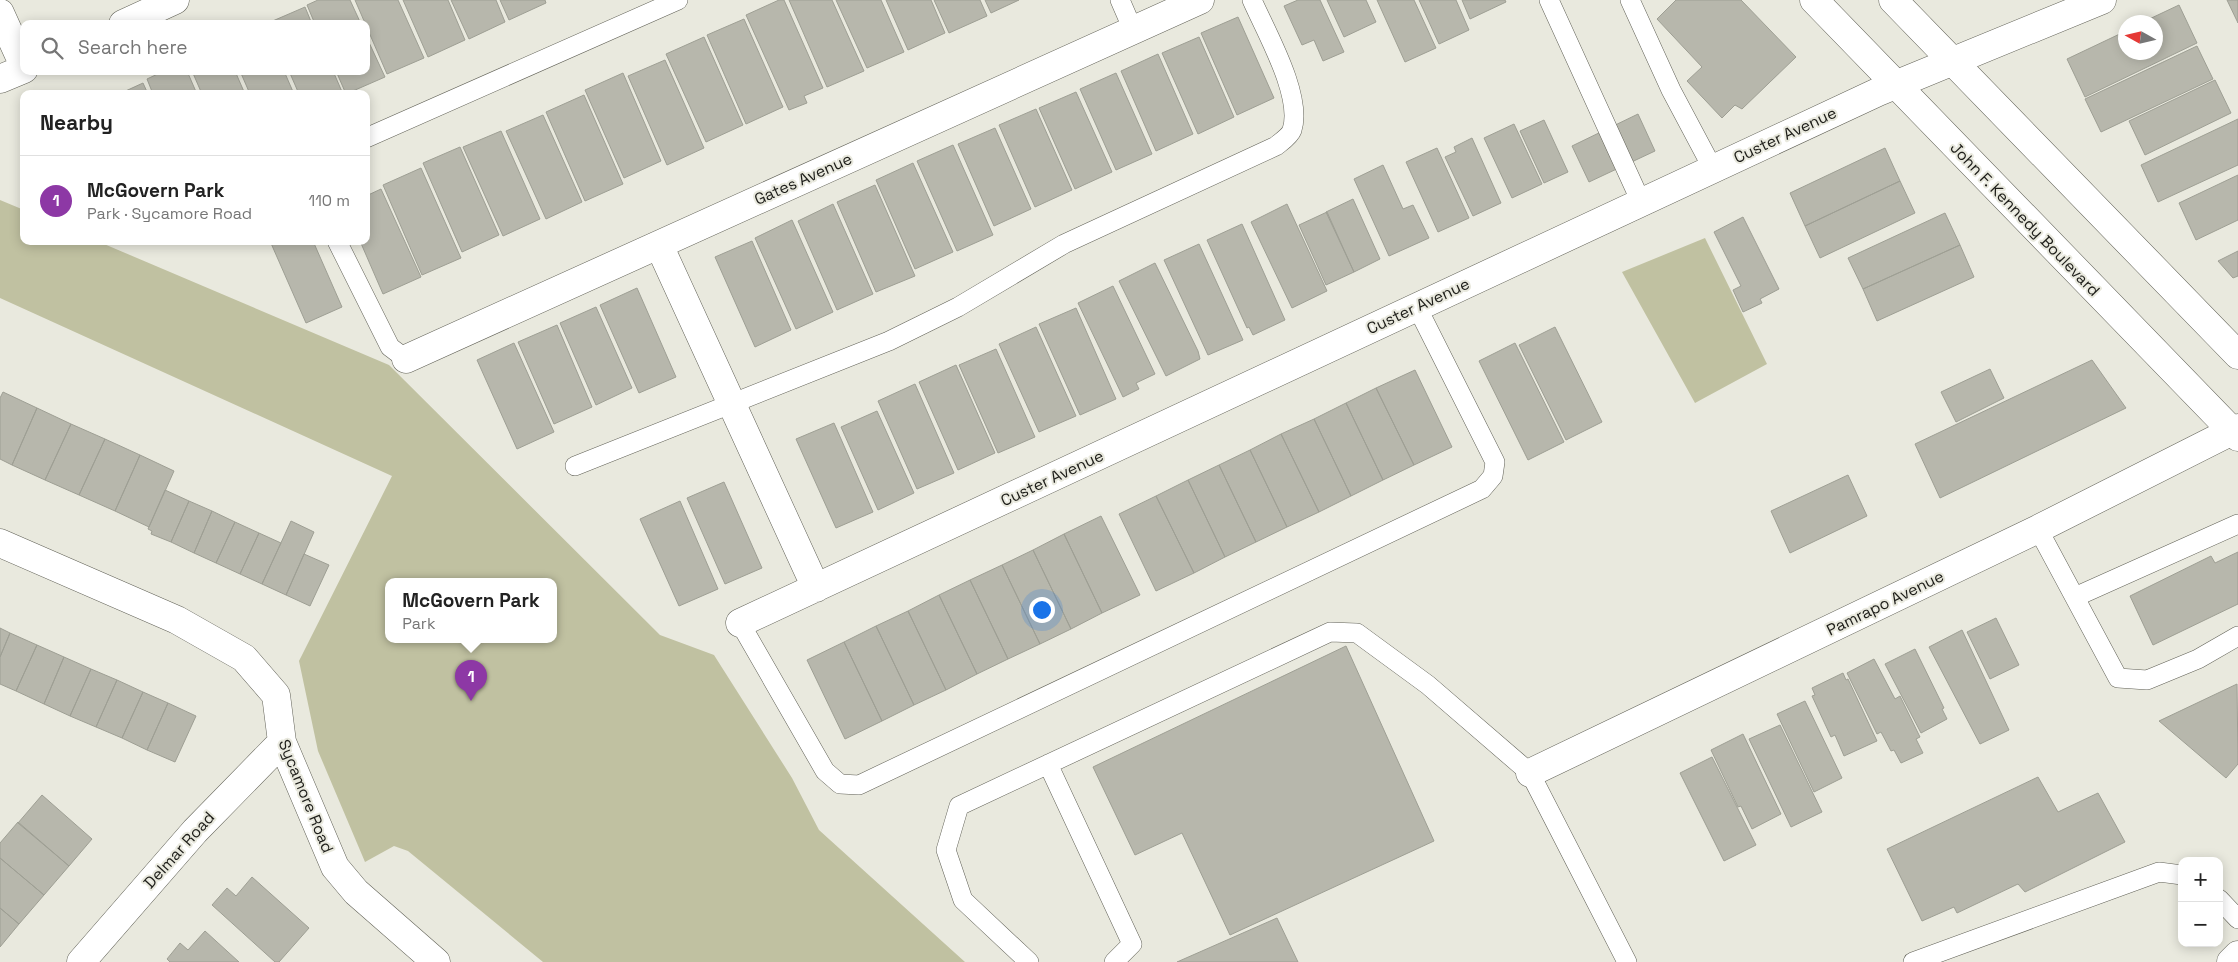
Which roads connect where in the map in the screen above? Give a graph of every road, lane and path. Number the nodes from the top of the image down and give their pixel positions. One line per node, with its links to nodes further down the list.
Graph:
1 (175, 0): 12 (street)
2 (678, 0): 19 (lane)
3 (1120, 0): 13 (lane)
4 (1200, 0): 13 (street, Gates Avenue)
5 (1252, 0): 27 (lane)
6 (1549, 0): 21 (lane)
7 (1630, 0): 20 (lane)
8 (1814, 0): 18 (street, John F. Kennedy Boulevard)
9 (1893, 0): 15 (street)
10 (2102, 0): 15 (street, Custer Avenue)
11 (0, 13): 14 (street)
12 (132, 20)
13 (1134, 30): 22 (street, Gates Avenue)
14 (20, 58)
15 (1953, 62): 18 (street, Custer Avenue); 25 (street)
16 (20, 69): 17 (street)
17 (0, 79)
18 (1896, 85): 20 (street, Custer Avenue); 28 (street, John F. Kennedy Boulevard)
19 (370, 136)
20 (1713, 169): 21 (street, Custer Avenue)
21 (1641, 202): 24 (street, Custer Avenue)
22 (659, 244): 26 (street, Gates Avenue); 27 (street)
23 (339, 245): 26 (lane)
24 (1417, 307): 33 (street, Custer Avenue); 35 (lane)
25 (2238, 356)
26 (406, 359)
27 (732, 404): 29 (lane); 33 (street)
28 (2236, 432): 31 (street, Pamrapo Avenue)
29 (575, 466)
30 (2238, 524): 34 (lane)
31 (2038, 529): 34 (lane); 39 (street, Pamrapo Avenue)
32 (0, 543): 37 (street, Sycamore Road)
33 (816, 588): 35 (street, Custer Avenue)
34 (2075, 597): 36 (lane)
35 (740, 623)
36 (2238, 636)
37 (282, 742): 44 (street, Delmar Road); 45 (street, Sycamore Road)
38 (1048, 764): 39 (lane); 46 (lane); 47 (lane)
39 (1530, 773): 48 (lane)
40 (2178, 874): 49 (lane)
41 (2221, 902): 42 (lane)
42 (2238, 919)
43 (2238, 955): 50 (street)
44 (81, 962)
45 (436, 962)
46 (1030, 962)
47 (1114, 962)
48 (1627, 962)
49 (1913, 962)
50 (2231, 962)

